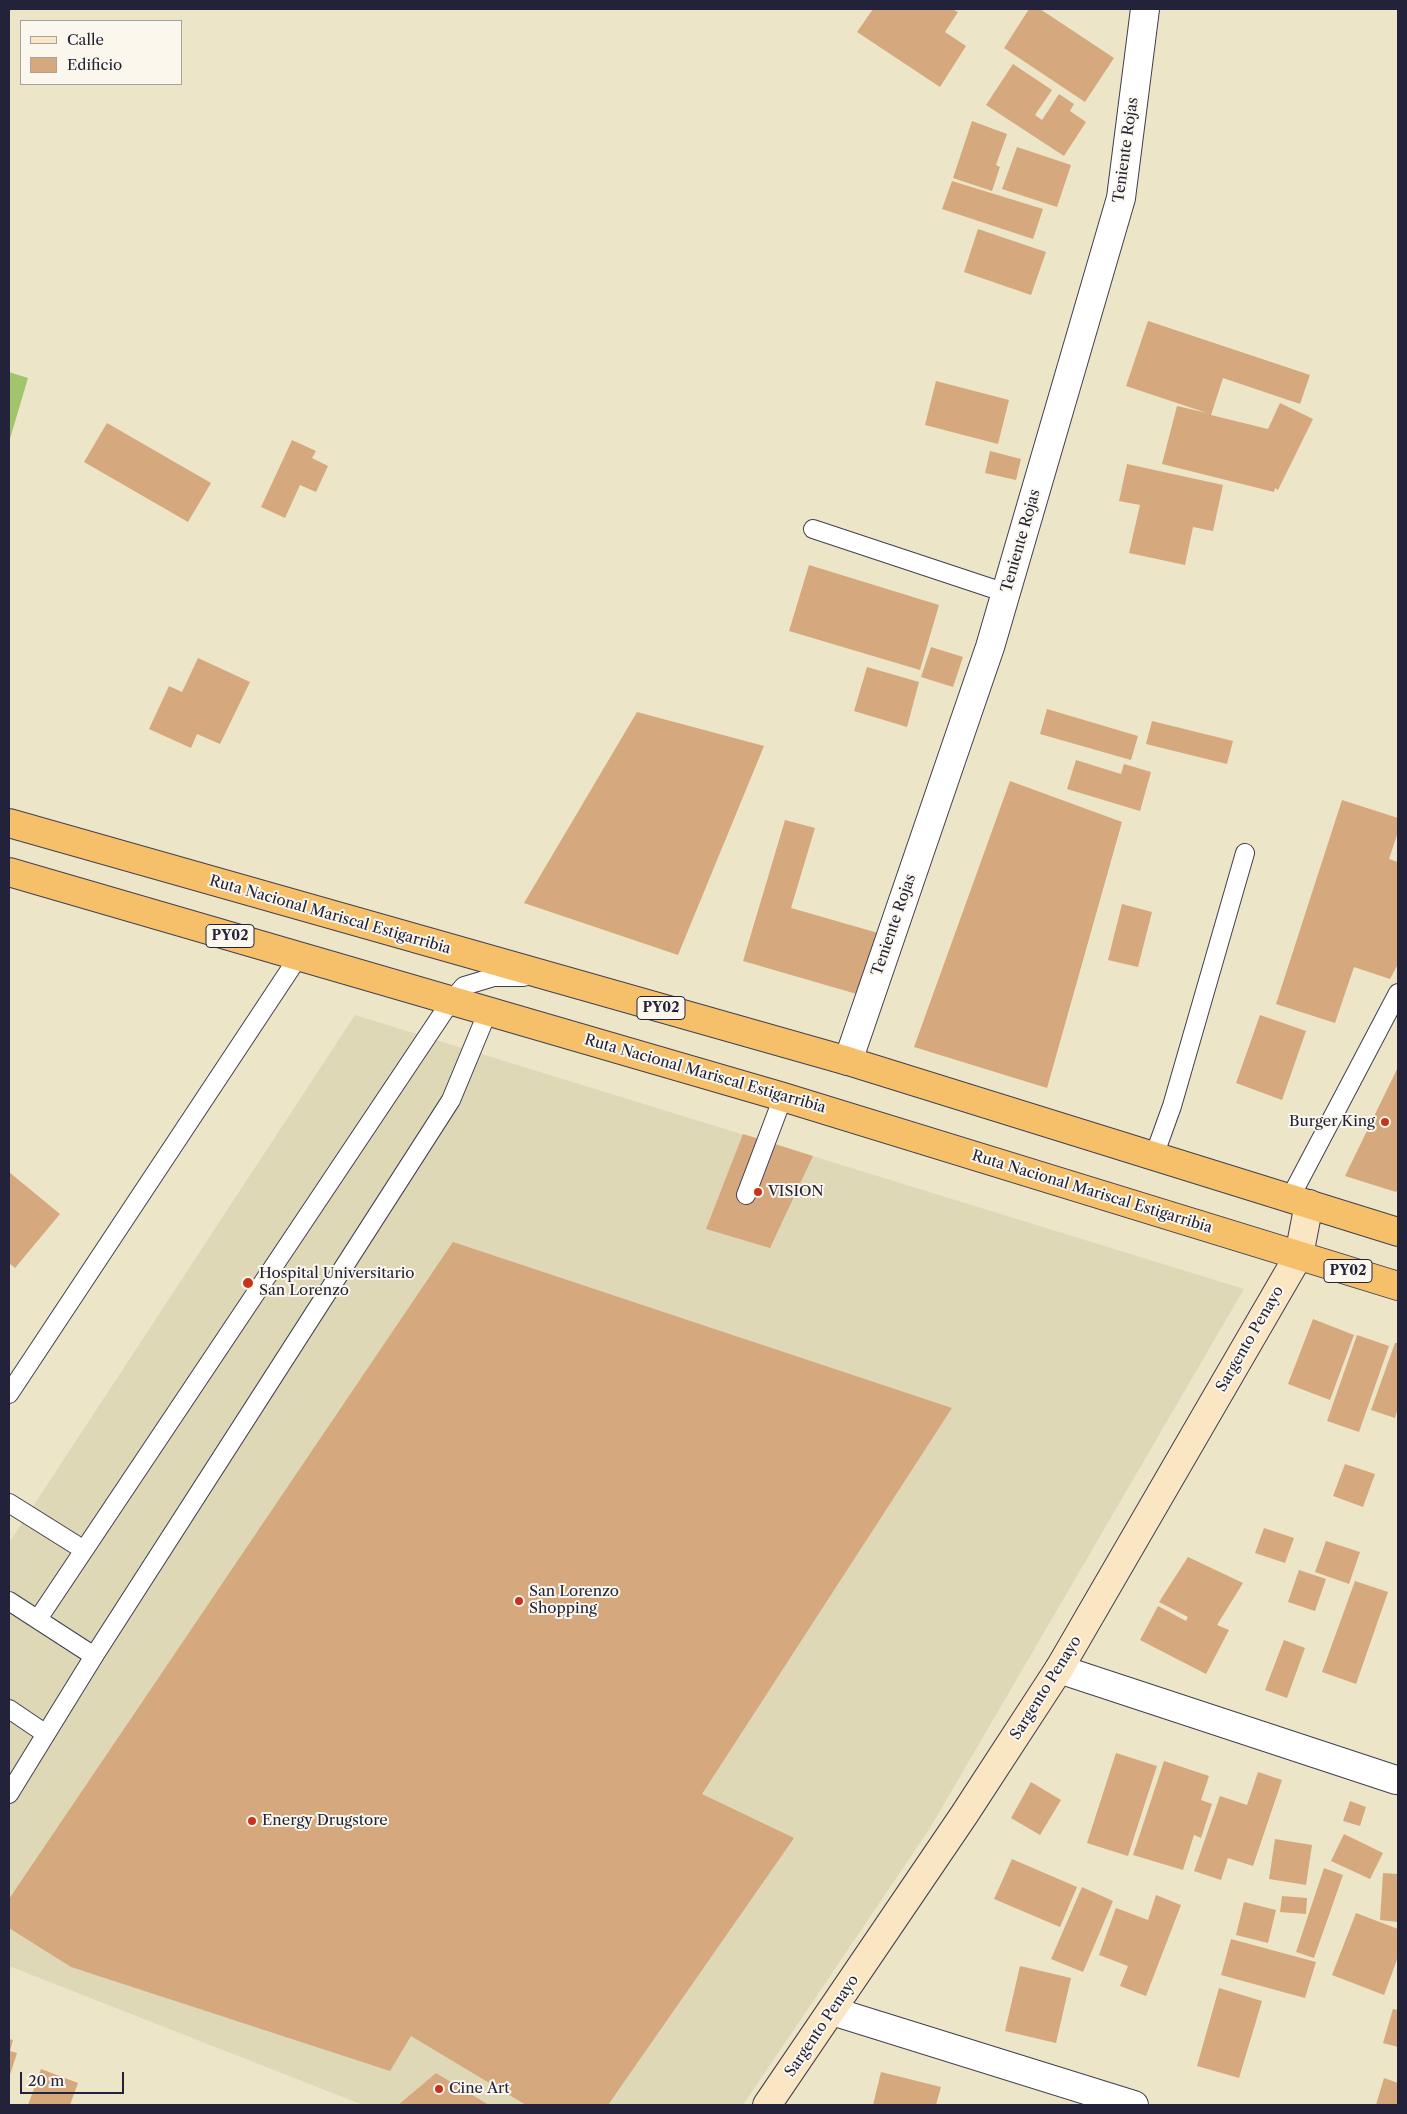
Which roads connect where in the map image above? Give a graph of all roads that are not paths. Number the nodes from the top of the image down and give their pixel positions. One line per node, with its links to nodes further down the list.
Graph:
1 (1145, 9): 3 (street, Teniente Rojas)
2 (813, 529): 3 (lane)
3 (1006, 592): 12 (street, Teniente Rojas)
4 (9, 823): 8 (highway, Ruta Nacional Mariscal Estigarribia / PY02)
5 (1245, 853): 14 (lane)
6 (9, 872): 7 (highway, Ruta Nacional Mariscal Estigarribia / PY02)
7 (299, 956): 10 (highway, Ruta Nacional Mariscal Estigarribia / PY02); 20 (lane)
8 (550, 977): 10 (lane); 12 (highway, Ruta Nacional Mariscal Estigarribia / PY02)
9 (1398, 993): 16 (lane)
10 (451, 1000): 11 (highway, Ruta Nacional Mariscal Estigarribia / PY02); 22 (lane)
11 (488, 1011): 13 (highway, Ruta Nacional Mariscal Estigarribia / PY02); 25 (lane)
12 (848, 1061): 14 (highway, Ruta Nacional Mariscal Estigarribia / PY02)
13 (783, 1097): 15 (lane); 18 (highway, Ruta Nacional Mariscal Estigarribia / PY02)
14 (1154, 1156): 16 (highway, Ruta Nacional Mariscal Estigarribia / PY02)
15 (746, 1195)
16 (1300, 1201): 17 (highway, Ruta Nacional Mariscal Estigarribia / PY02); 18 (street, Sargento Penayo)
17 (1398, 1232)
18 (1299, 1255): 19 (highway, Ruta Nacional Mariscal Estigarribia / PY02); 26 (street, Sargento Penayo)
19 (1398, 1286)
20 (9, 1394)
21 (9, 1503): 22 (lane)
22 (84, 1550): 24 (lane)
23 (9, 1601): 24 (lane)
24 (38, 1619): 25 (lane)
25 (94, 1656): 28 (lane)
26 (1059, 1670): 29 (street); 31 (street, Sargento Penayo)
27 (9, 1709): 28 (lane)
28 (46, 1734): 30 (lane)
29 (1396, 1780)
30 (9, 1794)
31 (832, 2011): 32 (street, Sargento Penayo); 33 (street)
32 (768, 2105)
33 (1134, 2105)

